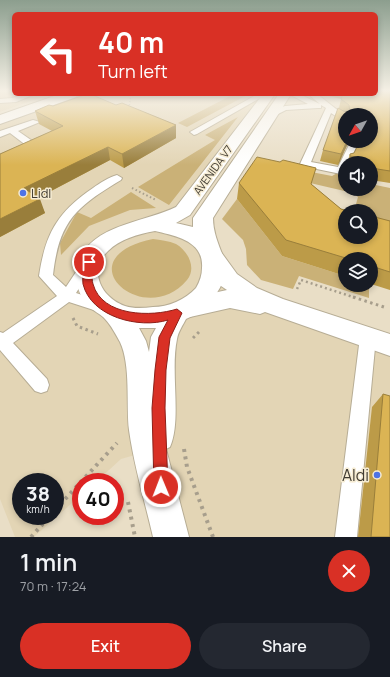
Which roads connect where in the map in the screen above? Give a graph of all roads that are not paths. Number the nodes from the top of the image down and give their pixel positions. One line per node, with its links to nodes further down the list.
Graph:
1 (14, 115): 6 (street)
2 (225, 115): 9 (lane)
3 (254, 115): 14 (street, AVENIDA V7)
4 (272, 115): 15 (street, AVENIDA V7)
5 (326, 115): 11 (lane)
6 (0, 120)
7 (36, 122): 8 (lane)
8 (12, 132): 10 (lane); 12 (lane)
9 (194, 132)
10 (0, 134)
11 (352, 148)
12 (26, 154)
13 (117, 178): 17 (lane)
14 (143, 226): 15 (street); 16 (street)
15 (212, 255): 18 (street); 20 (street)
16 (89, 262): 17 (lane); 19 (street)
17 (67, 296): 19 (lane); 21 (lane)
18 (275, 306): 20 (street); 22 (street)
19 (110, 310): 20 (street); 24 (street)
20 (184, 310): 24 (street)
21 (2, 340): 23 (lane)
22 (379, 341): 26 (lane)
23 (41, 385)
24 (161, 499): 25 (street)
25 (171, 537)
26 (346, 537)

